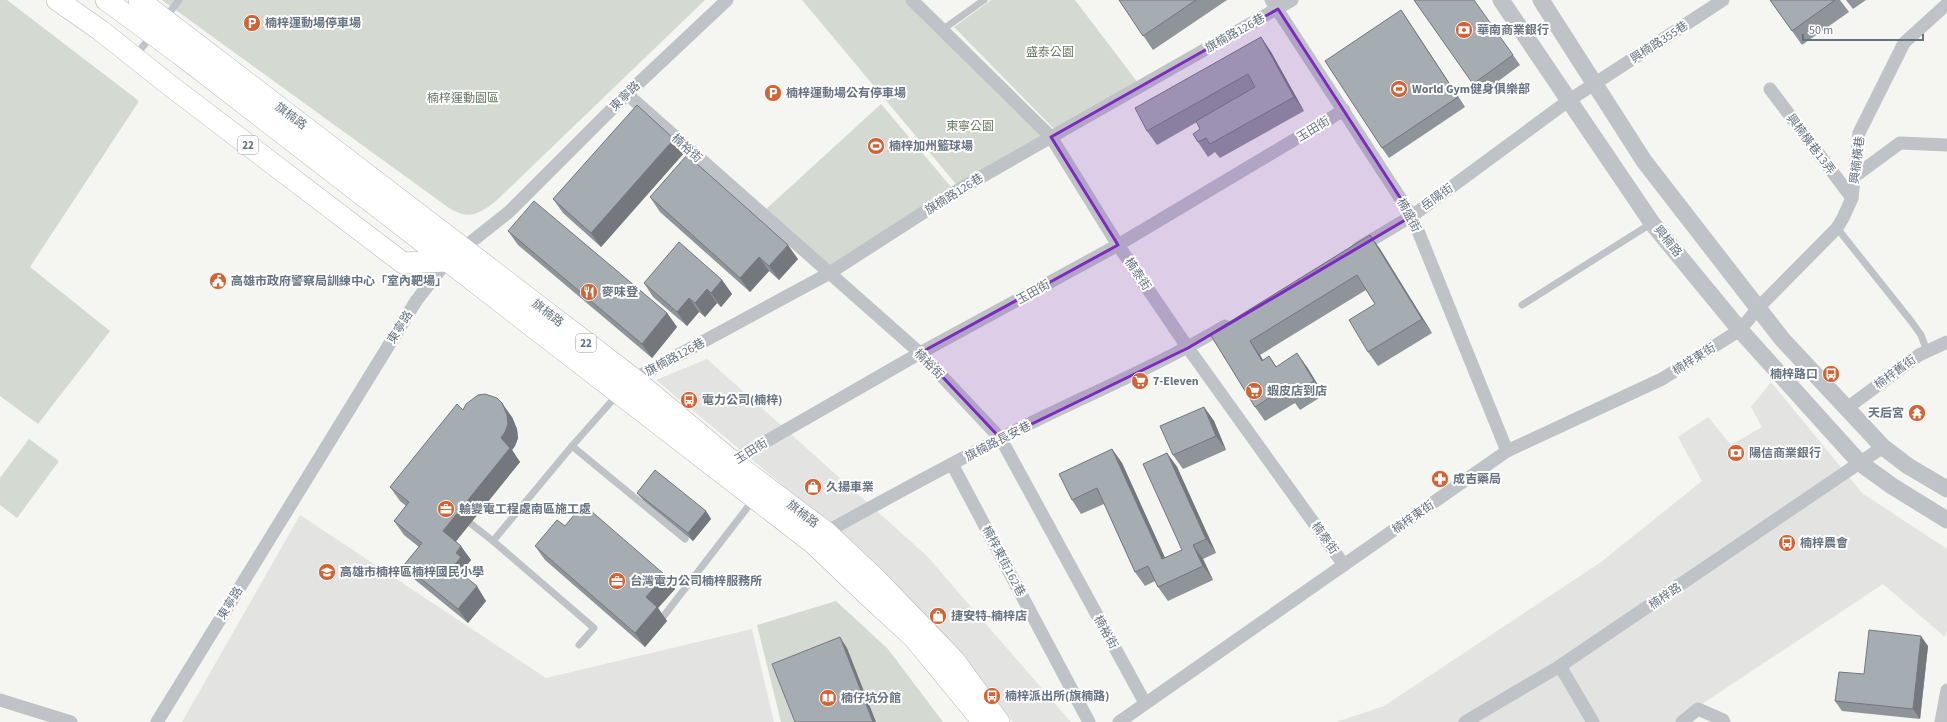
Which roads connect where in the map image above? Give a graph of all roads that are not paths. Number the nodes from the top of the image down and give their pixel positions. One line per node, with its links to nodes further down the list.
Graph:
1 (57, 0): 16 (main road, 22)
2 (106, 0): 14 (main road, 旗楠路 / 22)
3 (139, 0): 14 (main road, 旗楠路 / 22)
4 (179, 0): 14 (lane)
5 (727, 0): 19 (street, 東寧路)
6 (912, 0): 15 (street, 楠泰街)
7 (984, 0): 15 (lane)
8 (1292, 0): 13 (street, 旗楠路126巷)
9 (1501, 0): 20 (street, 興楠路)
10 (1541, 0): 17 (street)
11 (1723, 0): 17 (street, 興楠路355巷)
12 (1947, 4): 24 (street, 興楠橫巷)
13 (1274, 5): 21 (street, 楠盛街); 22 (street, 旗楠路126巷)
14 (158, 27): 16 (lane); 30 (main road, 旗楠路 / 22); 32 (main road, 旗楠路 / 22)
15 (942, 30): 22 (street, 楠泰街)
16 (135, 57): 32 (main road, 22)
17 (1595, 83): 20 (street, 岳陽街); 35 (street)
18 (1770, 89): 25 (street, 興楠橫巷13弄)
19 (627, 94): 30 (street, 東寧路); 33 (street, 楠裕街)
20 (1568, 101): 26 (street, 岳陽街); 27 (street, 興楠路)
21 (1344, 110): 26 (street, 楠盛街); 29 (street, 玉田街)
22 (1050, 137): 29 (street, 楠泰街); 33 (street, 旗楠路126巷)
23 (1947, 145): 24 (street)
24 (1855, 176): 25 (street, 興楠橫巷)
25 (1852, 198): 28 (street, 興楠橫巷)
26 (1412, 216): 31 (street, 岳陽街); 47 (street, 楠盛街)
27 (1652, 223): 34 (lane); 37 (street, 興楠路)
28 (1837, 228): 35 (street, 興楠橫巷); 40 (lane)
29 (1118, 246): 39 (street, 楠泰街); 41 (street, 玉田街)
30 (464, 248): 32 (street, 東寧路); 42 (main road, 旗楠路 / 22)
31 (1344, 256)
32 (448, 261): 42 (main road, 旗楠路 / 22); 67 (street, 東寧路)
33 (828, 274): 41 (street, 楠裕街); 42 (street, 旗楠路126巷)
34 (1522, 305)
35 (1758, 308): 37 (street, 楠梓東街); 43 (street)
36 (1236, 320): 39 (street)
37 (1740, 330): 47 (street, 楠梓東街); 48 (street, 興楠路)
38 (1947, 342): 40 (street, 楠梓舊街)
39 (1188, 348): 44 (street, 旗楠路長安巷); 58 (street, 楠泰街)
40 (1927, 351): 43 (street, 楠梓舊街)
41 (920, 353): 44 (street, 楠裕街); 50 (street, 玉田街)
42 (626, 386): 45 (lane); 50 (main road, 旗楠路 / 22)
43 (1847, 408): 46 (street)
44 (1001, 439): 49 (street, 旗楠路長安巷); 64 (street, 楠裕街)
45 (572, 446): 56 (lane); 57 (lane)
46 (1882, 447): 48 (street, 楠梓路); 51 (street)
47 (1507, 451): 58 (street, 楠梓東街)
48 (1860, 463): 53 (street); 61 (street, 楠梓路)
49 (952, 464): 55 (street, 旗楠路長安巷); 70 (street, 楠梓東街162巷)
50 (728, 467): 52 (main road, 旗楠路 / 22); 55 (main road, 旗楠路 / 22)
51 (1947, 489)
52 (756, 497): 55 (main road, 旗楠路 / 22); 59 (lane)
53 (1947, 520)
54 (470, 523): 57 (lane)
55 (820, 538): 68 (main road, 旗楠路 / 22); 69 (main road, 旗楠路 / 22)
56 (685, 539)
57 (493, 541): 60 (lane)
58 (1344, 565): 64 (street, 楠梓東街)
59 (662, 617)
60 (579, 645)
61 (1560, 666): 72 (street, 楠梓路); 73 (street)
62 (1947, 690): 75 (street)
63 (0, 700): 66 (street)
64 (1145, 703): 71 (street, 楠梓東街)
65 (1724, 721): 74 (street)
66 (71, 722)
67 (157, 722)
68 (983, 722)
69 (999, 722)
70 (1089, 722)
71 (1119, 722)
72 (1465, 722)
73 (1593, 722)
74 (1682, 722)
75 (1941, 722)

